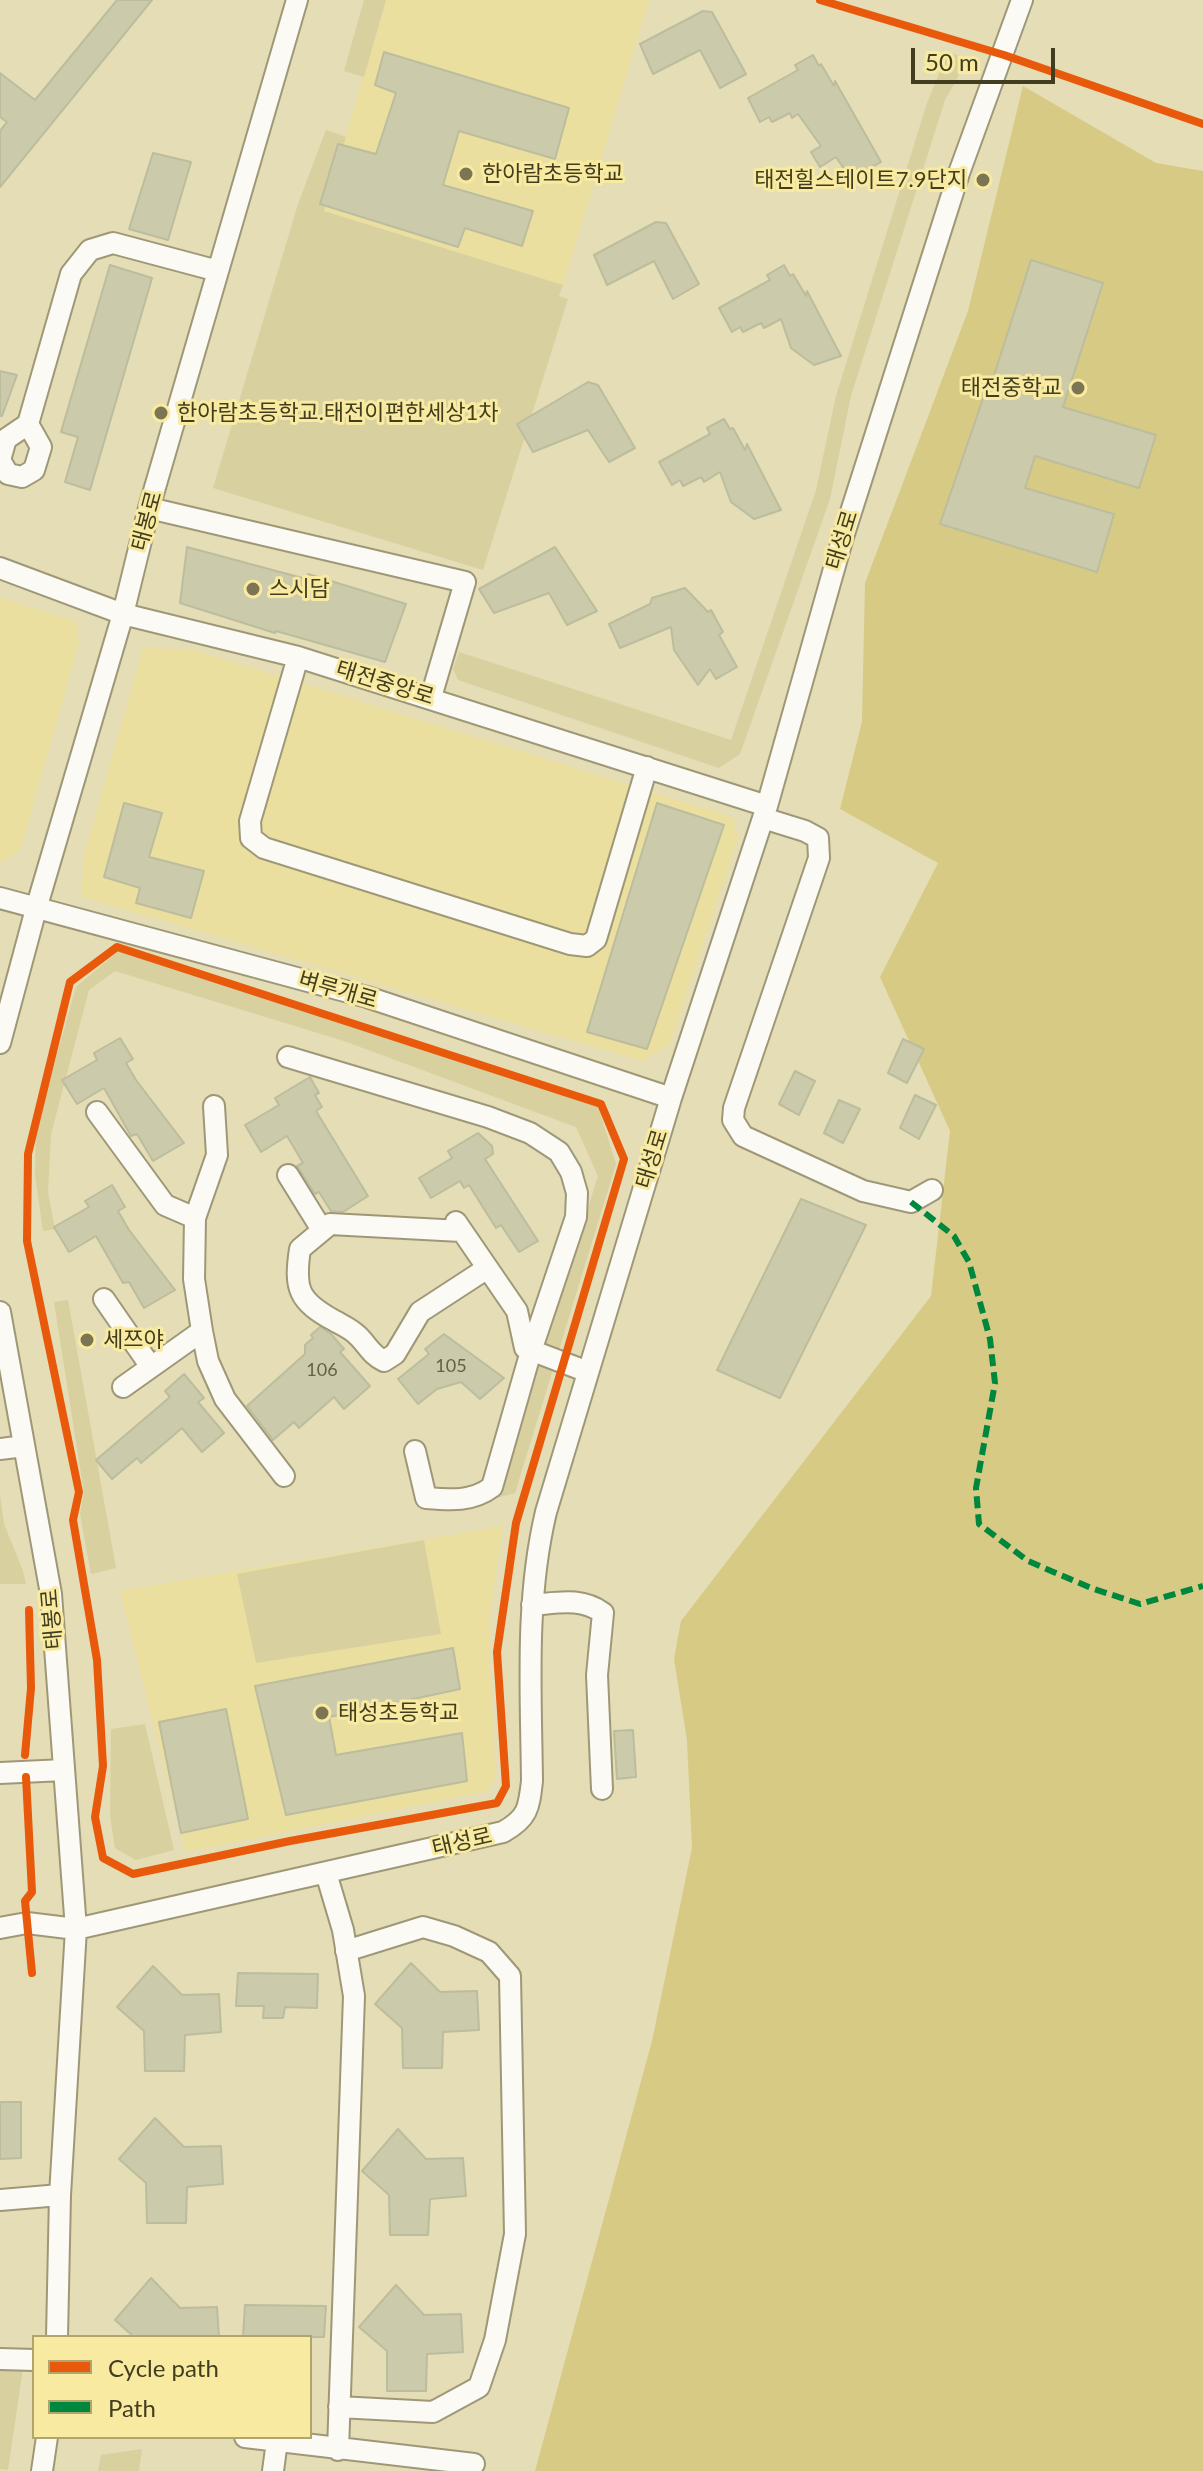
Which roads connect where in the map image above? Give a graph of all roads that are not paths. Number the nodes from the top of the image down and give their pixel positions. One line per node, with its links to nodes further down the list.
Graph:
1 (297, 0): 3 (street, 태봉로)
2 (1022, 0): 11 (street, 태성로)
3 (218, 271): 4 (street); 5 (street, 태봉로)
4 (28, 424)
5 (149, 508): 7 (street, 태봉로); 9 (street)
6 (2, 575): 7 (street, 태전중앙로)
7 (123, 614): 8 (street, 태전중앙로); 13 (street, 태봉로)
8 (298, 657): 9 (street, 태전중앙로); 10 (street)
9 (431, 697): 10 (street, 태전중앙로)
10 (647, 767): 11 (street, 태전중앙로)
11 (765, 812): 16 (street, 태성로); 20 (street, 태전중앙로)
12 (0, 898): 13 (street, 벼루개로)
13 (36, 909): 14 (street, 태봉로); 16 (street, 벼루개로)
14 (0, 1043)
15 (288, 1057): 27 (street)
16 (671, 1098): 29 (street, 태성로)
17 (214, 1106): 21 (street)
18 (97, 1112): 21 (street)
19 (288, 1175): 22 (street)
20 (932, 1190)
21 (195, 1218): 26 (street)
22 (322, 1230): 23 (street); 23 (street)
23 (486, 1269): 27 (street)
24 (104, 1299): 28 (street)
25 (0, 1312): 31 (street, 태봉로)
26 (202, 1331): 28 (street); 34 (street)
27 (531, 1351): 29 (street); 33 (street)
28 (151, 1367): 30 (street)
29 (588, 1372): 35 (street, 태성로)
30 (123, 1387)
31 (24, 1446): 32 (street); 36 (street, 태봉로)
32 (0, 1449)
33 (415, 1451)
34 (284, 1476)
35 (532, 1605): 38 (street); 39 (street, 태성로)
36 (64, 1770): 37 (street); 41 (street, 태봉로)
37 (0, 1773)
38 (602, 1789)
39 (326, 1873): 41 (street, 태성로); 42 (street)
40 (0, 1928): 41 (street, 태성로)
41 (76, 1929): 43 (street, 태봉로)
42 (346, 1951): 48 (street); 48 (street)
43 (60, 2195): 44 (street); 45 (street, 태봉로)
44 (0, 2200)
45 (57, 2335)
46 (0, 2359): 47 (street)
47 (32, 2360)
48 (339, 2407): 52 (street)
49 (47, 2439): 54 (street)
50 (261, 2439): 51 (street)
51 (277, 2441): 52 (street); 55 (street)
52 (338, 2450): 53 (street)
53 (474, 2464)
54 (42, 2471)
55 (273, 2471)

